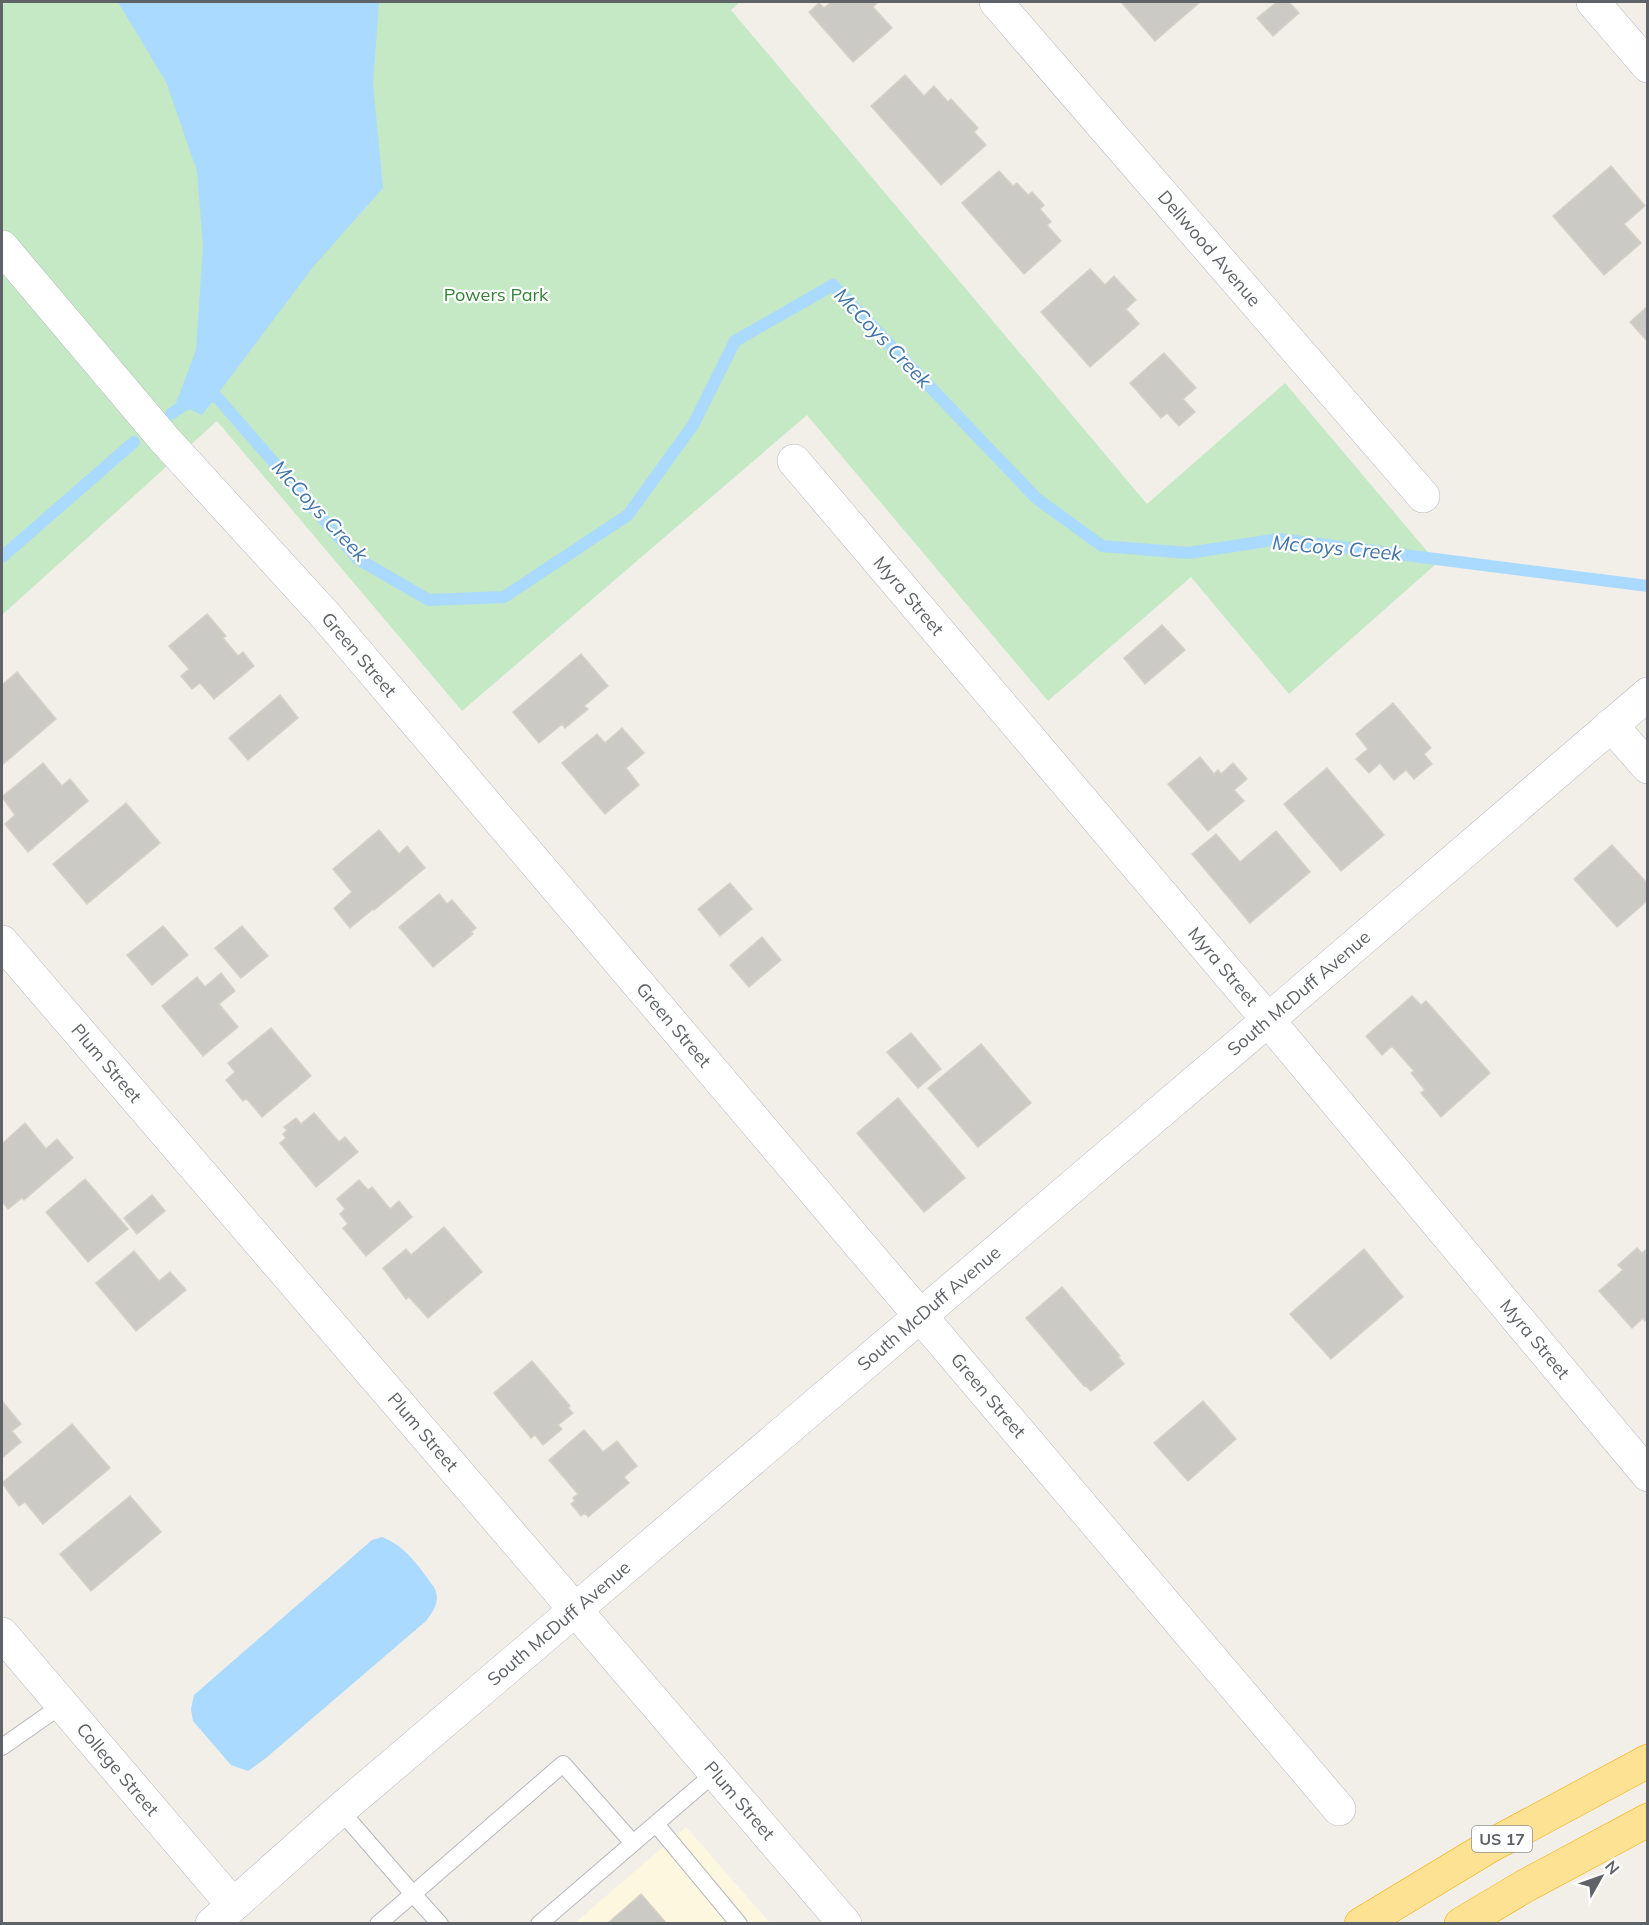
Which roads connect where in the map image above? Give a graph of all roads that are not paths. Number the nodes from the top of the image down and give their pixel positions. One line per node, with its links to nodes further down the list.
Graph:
1 (996, 2): 6 (street, Dellwood Avenue)
2 (1593, 2): 3 (street)
3 (1647, 66)
4 (2, 247): 12 (street, Green Street)
5 (794, 461): 11 (street, Myra Street)
6 (1423, 496)
7 (1647, 694): 8 (street, South McDuff Avenue)
8 (1611, 725): 9 (street); 11 (street, South McDuff Avenue)
9 (1647, 766)
10 (2, 942): 14 (street, Plum Street)
11 (1268, 1020): 12 (street, South McDuff Avenue); 13 (street, Myra Street)
12 (921, 1316): 14 (street, South McDuff Avenue); 20 (street, Green Street)
13 (1647, 1475)
14 (576, 1610): 19 (street, Plum Street); 21 (street, South McDuff Avenue)
15 (2, 1634): 16 (street, College Street)
16 (62, 1705): 17 (lane); 26 (street, College Street)
17 (2, 1748)
18 (1647, 1761): 32 (highway, US 17)
19 (716, 1772): 23 (lane); 31 (street, Plum Street)
20 (1340, 1809)
21 (340, 1810): 25 (lane); 26 (street, South McDuff Avenue)
22 (1647, 1820): 33 (highway, US 17)
23 (656, 1824): 24 (lane); 30 (lane)
24 (633, 1843): 25 (lane); 29 (lane)
25 (413, 1894): 27 (lane); 28 (lane)
26 (222, 1914)
27 (378, 1923)
28 (440, 1923)
29 (539, 1923)
30 (739, 1923)
31 (845, 1923)
32 (1361, 1923)
33 (1461, 1923)

